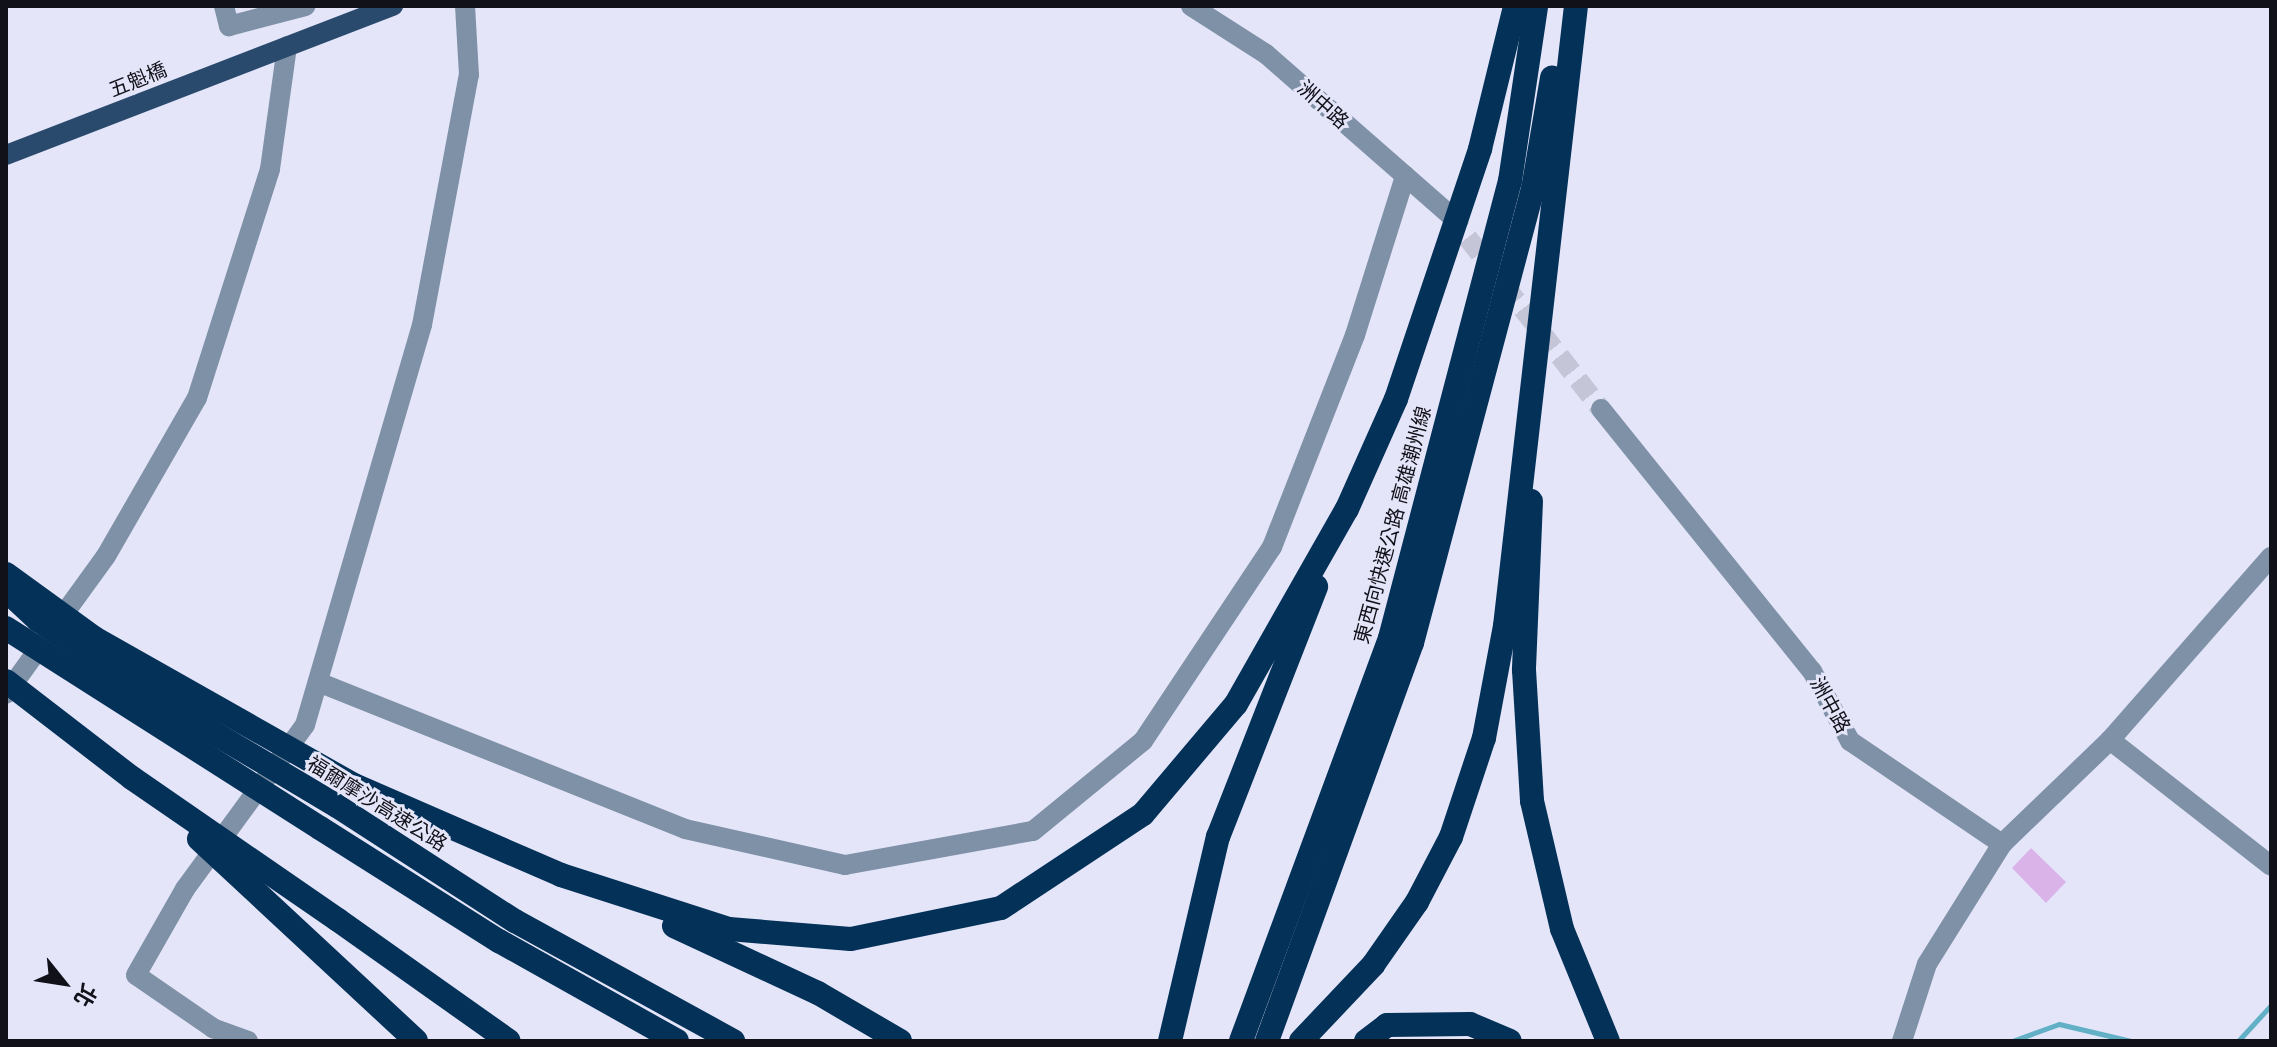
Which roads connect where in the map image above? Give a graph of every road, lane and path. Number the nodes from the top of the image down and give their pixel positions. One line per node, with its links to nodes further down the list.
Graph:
1 (224, 6): 2 (street)
2 (305, 6)
3 (465, 6): 22 (street)
4 (1191, 6): 12 (street, 洲中路)
5 (1515, 6): 16 (highway)
6 (1536, 6): 36 (highway, 東西向快速公路 高雄潮州線)
7 (1564, 6): 37 (highway)
8 (1576, 6): 14 (highway)
9 (385, 7): 10 (main road, 五魁橋)
10 (287, 46): 11 (main road, 五魁橋); 23 (street)
11 (6, 155)
12 (1405, 176): 13 (street, 洲中路); 22 (street)
13 (1449, 214)
14 (1532, 375): 38 (highway); 41 (highway)
15 (1601, 409): 26 (street, 洲中路)
16 (1347, 509): 28 (highway); 35 (highway)
17 (2271, 557): 24 (street)
18 (6, 574): 28 (highway, bridge)
19 (6, 590): 33 (highway, 福爾摩沙高速公路, bridge)
20 (6, 628): 32 (highway, bridge)
21 (6, 681): 25 (highway, bridge)
22 (318, 682): 29 (street)
23 (6, 694)
24 (2110, 740): 26 (street); 27 (street)
25 (132, 778): 30 (highway, bridge); 31 (highway, bridge)
26 (2002, 844): 42 (street)
27 (2271, 866)
28 (561, 875): 34 (highway)
29 (248, 1041)
30 (416, 1041)
31 (509, 1041)
32 (677, 1041)
33 (733, 1041)
34 (900, 1041)
35 (1170, 1041)
36 (1241, 1041)
37 (1267, 1041)
38 (1301, 1041)
39 (1366, 1041): 40 (highway)
40 (1510, 1041)
41 (1608, 1041)
42 (1902, 1041)

